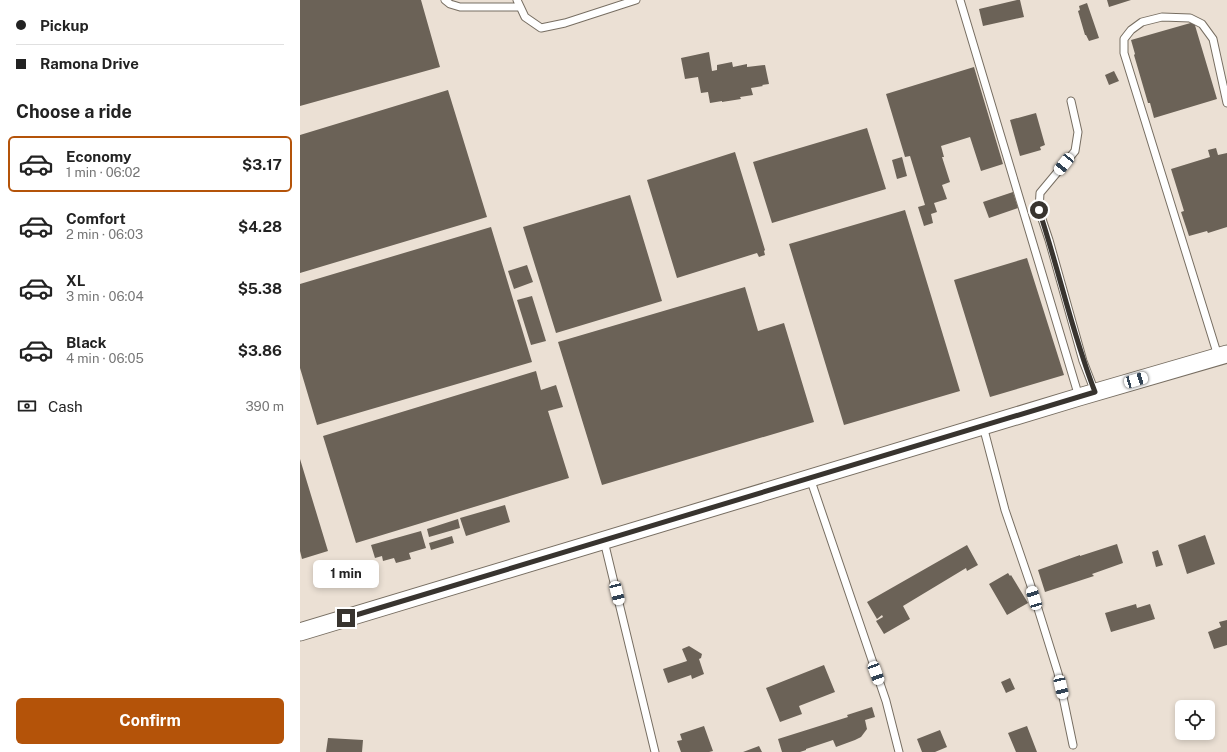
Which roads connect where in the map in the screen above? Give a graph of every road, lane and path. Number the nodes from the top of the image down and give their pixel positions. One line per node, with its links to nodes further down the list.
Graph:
1 (445, 0): 4 (lane)
2 (636, 0): 4 (lane)
3 (960, 0): 8 (lane)
4 (519, 3)
5 (1071, 101): 8 (lane)
6 (1227, 103): 7 (lane)
7 (1222, 355): 8 (street)
8 (1087, 395): 9 (street)
9 (983, 426): 10 (street); 13 (lane)
10 (810, 478): 11 (street); 15 (lane)
11 (604, 540): 12 (street); 14 (lane)
12 (300, 632)
13 (1073, 745)
14 (655, 752)
15 (899, 752)

